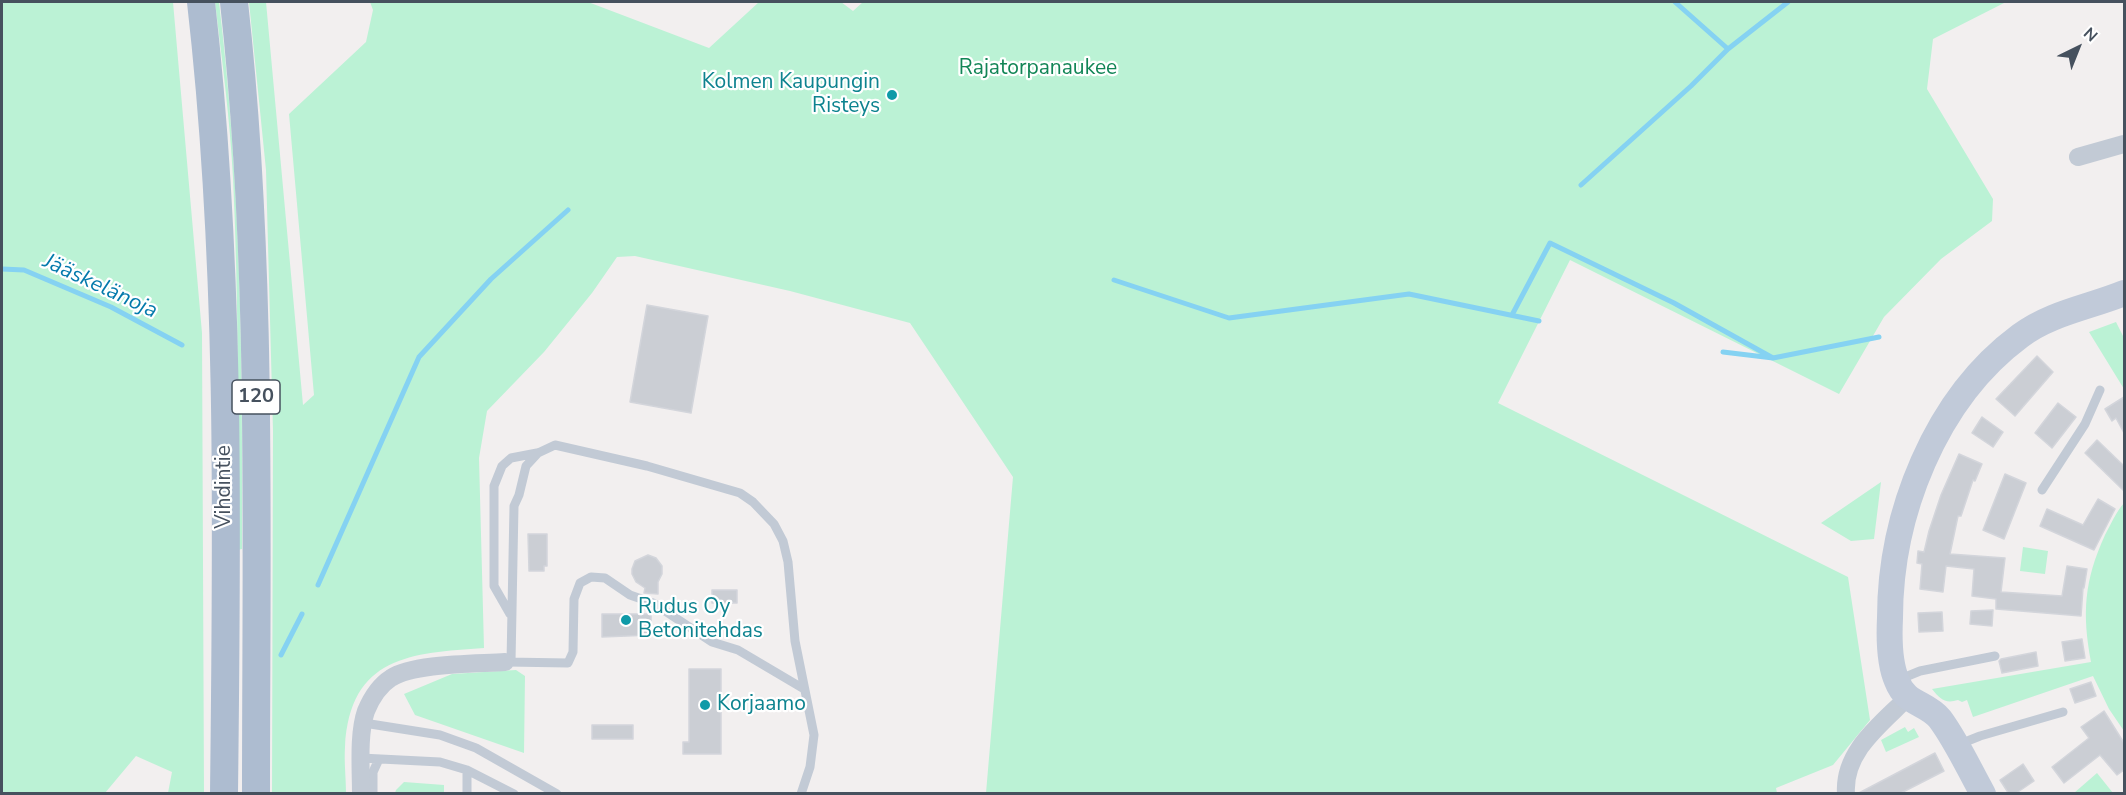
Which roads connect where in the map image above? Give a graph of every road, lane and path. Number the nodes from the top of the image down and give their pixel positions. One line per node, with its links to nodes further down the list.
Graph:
1 (201, 2): 21 (main road, Vihdintie / 120)
2 (234, 2): 22 (main road, Vihdintie / 120)
3 (2124, 144): 4 (street)
4 (2078, 157)
5 (2124, 293): 13 (street)
6 (2100, 390): 8 (lane)
7 (538, 453): 9 (lane); 9 (lane); 12 (lane)
8 (2042, 490)
9 (511, 616): 11 (lane)
10 (1995, 656): 13 (lane)
11 (508, 662): 12 (lane); 15 (street)
12 (804, 689): 27 (lane)
13 (1902, 689): 16 (street); 28 (street)
14 (2063, 712): 16 (lane)
15 (364, 723): 17 (street); 26 (lane)
16 (1956, 746): 29 (street)
17 (360, 758): 18 (lane); 23 (street)
18 (380, 759): 19 (lane); 24 (lane)
19 (467, 770): 20 (lane); 25 (lane)
20 (509, 792)
21 (224, 794)
22 (256, 794)
23 (361, 794)
24 (373, 794)
25 (466, 794)
26 (557, 794)
27 (801, 794)
28 (1846, 794)
29 (1983, 794)

